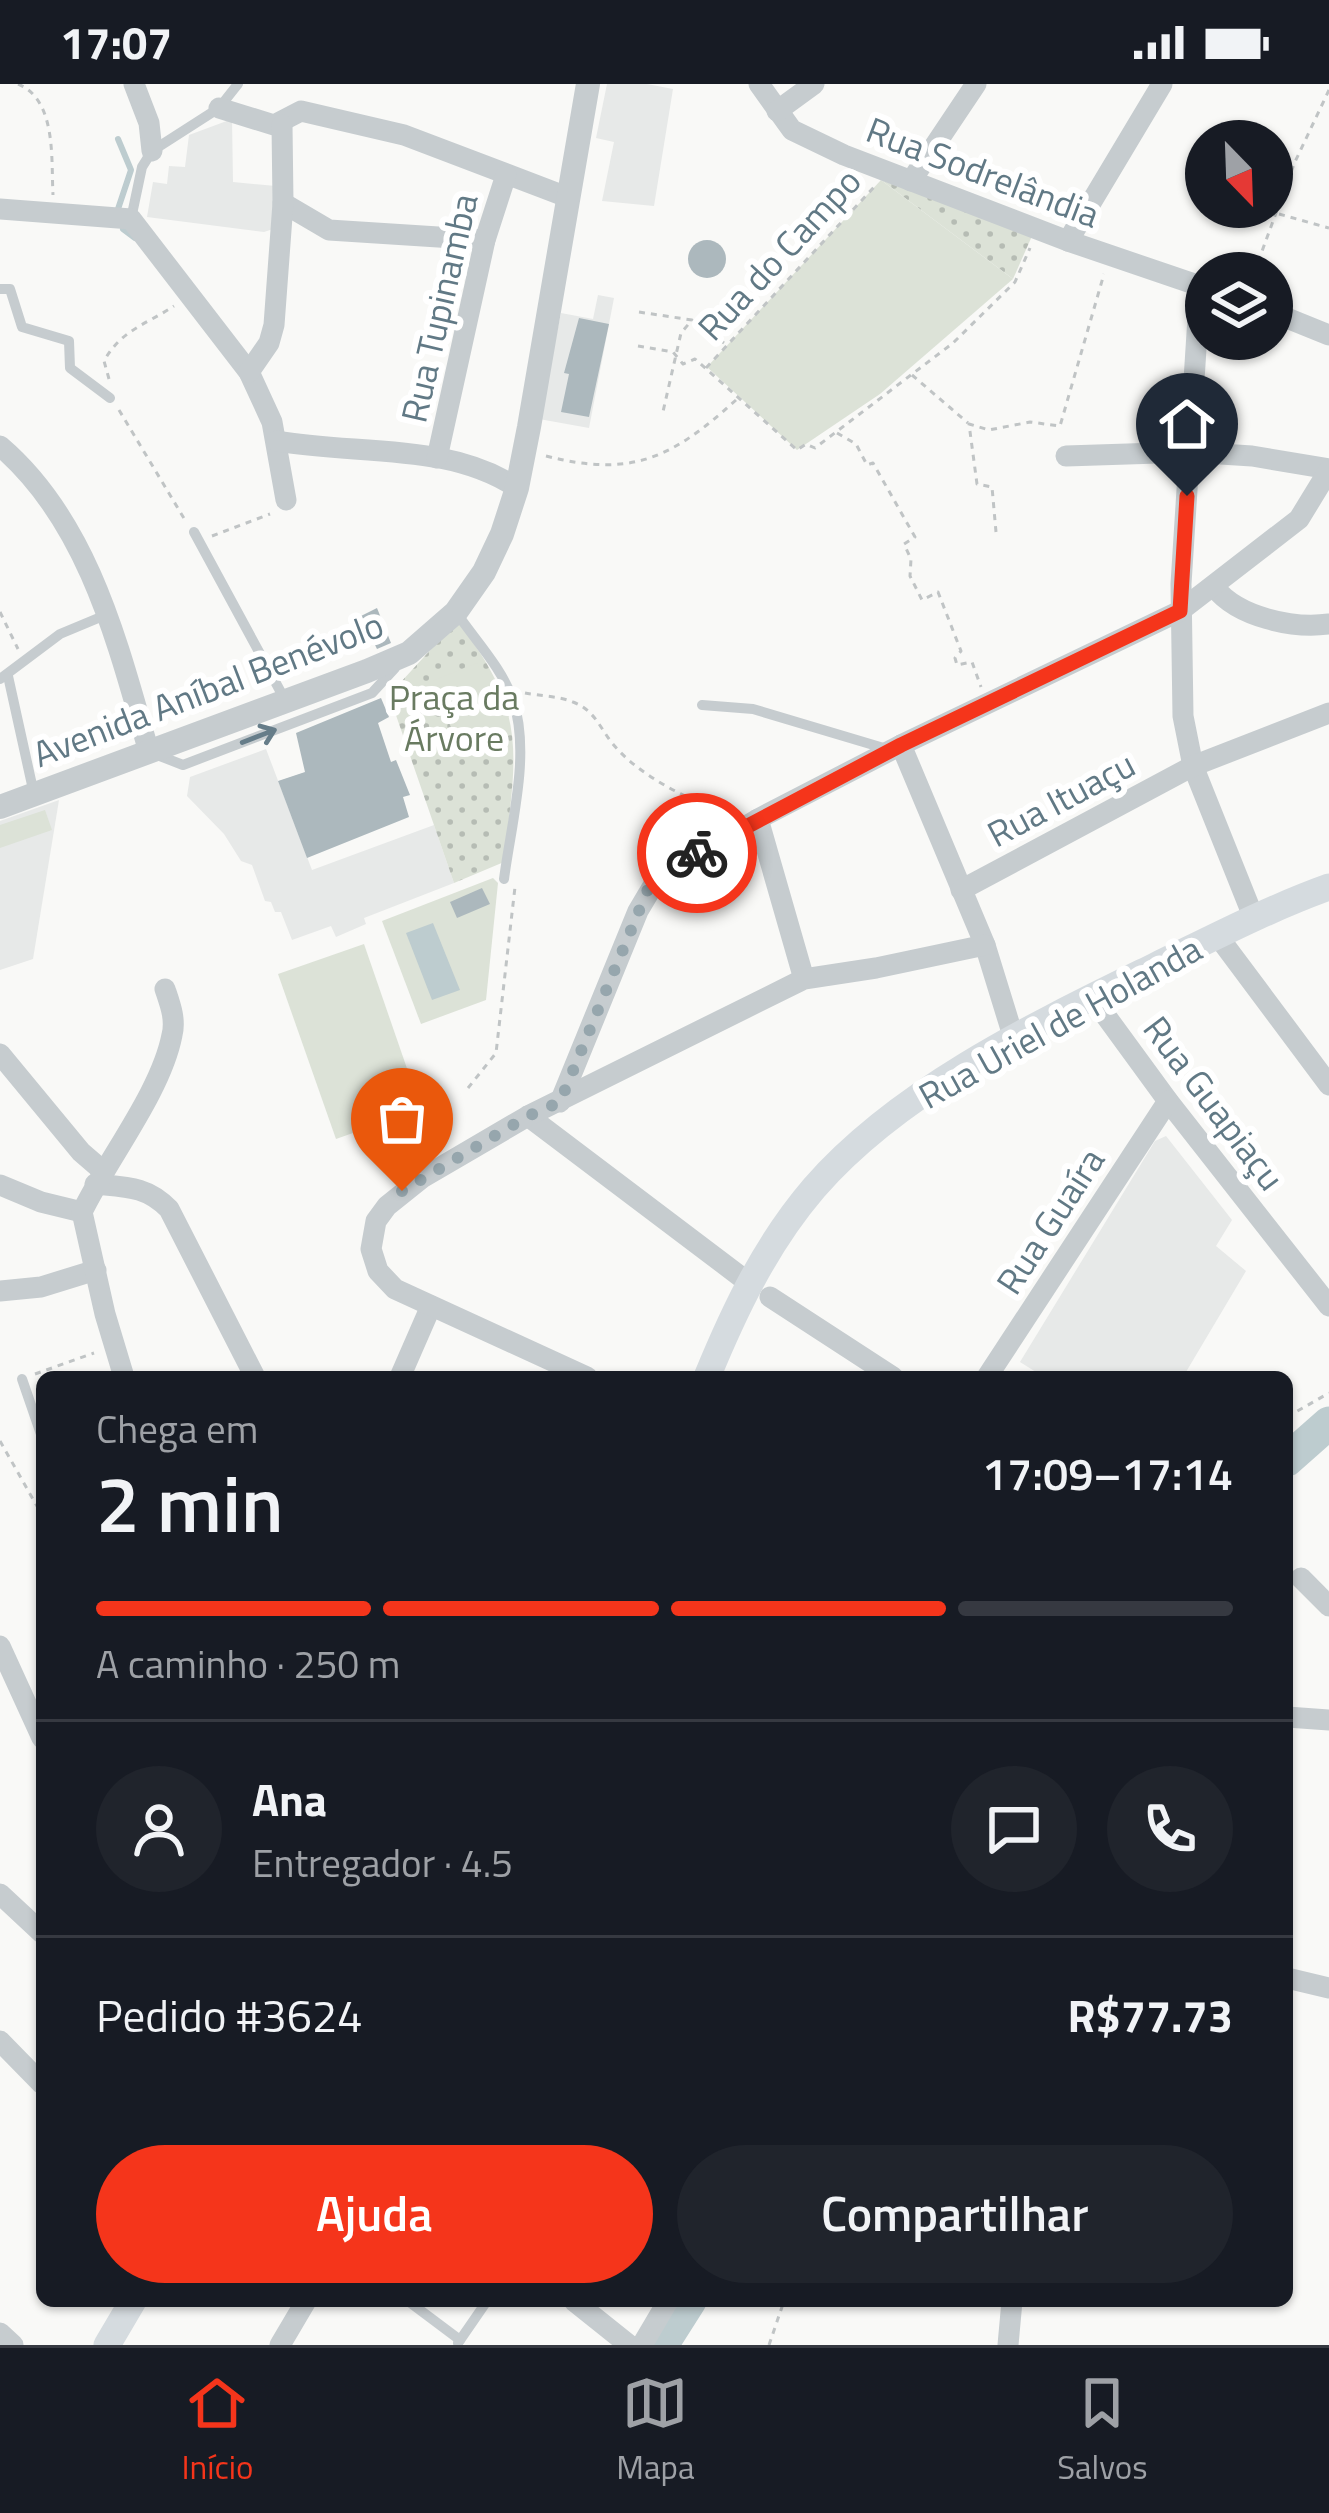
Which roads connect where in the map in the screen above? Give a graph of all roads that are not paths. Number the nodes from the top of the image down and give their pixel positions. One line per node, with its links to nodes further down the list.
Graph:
1 (134, 84): 11 (street)
2 (238, 84): 8 (lane)
3 (589, 84): 14 (street, Avenida Aníbal Benévolo)
4 (759, 84): 9 (street, Rua Sodrelândia)
5 (814, 84): 9 (street)
6 (976, 84): 13 (street)
7 (1162, 84): 19 (street)
8 (220, 108): 10 (street); 11 (lane)
9 (778, 111): 13 (street, Rua Sodrelândia)
10 (282, 125): 12 (street); 15 (street)
11 (152, 151): 17 (lane)
12 (506, 175): 14 (street); 18 (street, Rua Tupinamba)
13 (911, 181): 19 (street, Rua Sodrelândia)
14 (567, 197): 33 (street, Avenida Aníbal Benévolo)
15 (283, 203): 18 (street); 25 (street)
16 (0, 208): 17 (street)
17 (131, 219): 25 (street)
18 (485, 240): 31 (street, Rua Tupinamba)
19 (1068, 242): 20 (street, Rua Sodrelândia)
20 (1185, 281)
21 (0, 289): 26 (lane)
22 (1293, 320): 23 (street)
23 (1329, 334)
24 (1197, 360): 29 (street)
25 (249, 372): 27 (street)
26 (110, 398)
27 (277, 440): 31 (street); 34 (street)
28 (0, 446): 39 (street)
29 (1190, 452): 30 (street); 32 (street); 37 (street)
30 (1066, 456)
31 (437, 458): 33 (street)
32 (1329, 470): 36 (street)
33 (517, 488): 38 (street, Avenida Aníbal Benévolo)
34 (286, 500)
35 (194, 532): 43 (lane)
36 (1215, 588): 37 (street); 40 (street)
37 (1180, 611): 46 (street); 48 (street)
38 (456, 612): 41 (street, Avenida Aníbal Benévolo); 52 (lane)
39 (108, 614): 42 (lane); 47 (street)
40 (1329, 624)
41 (409, 653): 43 (street, Avenida Aníbal Benévolo); 47 (lane, one-way to 41)
42 (4, 677): 49 (lane)
43 (286, 701): 47 (street, Avenida Aníbal Benévolo)
44 (702, 705): 46 (lane)
45 (1329, 713): 48 (street, Rua Ituaçu)
46 (895, 748): 51 (street); 54 (street)
47 (149, 752): 49 (street, Avenida Aníbal Benévolo)
48 (1193, 766): 54 (street, Rua Ituaçu); 55 (street)
49 (34, 794): 50 (street, Avenida Aníbal Benévolo)
50 (0, 807)
51 (754, 821): 58 (street); 65 (street)
52 (504, 879)
53 (1329, 887): 55 (main road, Rua Uriel de Holanda)
54 (961, 890): 57 (street)
55 (1253, 916): 56 (main road, Rua Uriel de Holanda)
56 (1217, 935): 60 (main road, Rua Uriel de Holanda); 63 (street)
57 (985, 945): 58 (street); 61 (street)
58 (804, 979): 65 (street)
59 (165, 988): 67 (street)
60 (1092, 997): 61 (main road, Rua Uriel de Holanda); 64 (street, Rua Guapiaçu)
61 (1014, 1039): 71 (main road, Rua Uriel de Holanda)
62 (0, 1054): 67 (street)
63 (1329, 1085)
64 (1168, 1101): 74 (street, Rua Guapiaçu); 81 (street, Rua Guaíra)
65 (560, 1102): 66 (street)
66 (528, 1116): 71 (street); 73 (street)
67 (99, 1178): 69 (street); 76 (street)
68 (0, 1185): 69 (street)
69 (82, 1212): 70 (street)
70 (95, 1270): 72 (street); 75 (street)
71 (759, 1290): 79 (main road, Rua Uriel de Holanda); 80 (street)
72 (0, 1292)
73 (430, 1306): 77 (street); 78 (street)
74 (1329, 1306)
75 (122, 1371)
76 (252, 1371)
77 (403, 1371)
78 (574, 1371)
79 (710, 1371)
80 (884, 1371)
81 (991, 1371)
82 (22, 1378): 83 (lane)
83 (36, 1419)
84 (1300, 1578): 85 (street)
85 (1329, 1606)
86 (0, 1646): 89 (street)
87 (1293, 1717): 88 (street)
88 (1329, 1720)
89 (36, 1725)
90 (0, 1894): 91 (street)
91 (36, 1927)
92 (1293, 1979): 93 (street)
93 (1329, 1988)
94 (0, 2041): 95 (street)
95 (36, 2078)
96 (130, 2307): 104 (main road)
97 (302, 2307): 105 (street)
98 (415, 2307): 103 (lane)
99 (483, 2307): 103 (lane)
100 (585, 2307): 106 (street)
101 (664, 2307): 107 (street)
102 (1011, 2307): 108 (street)
103 (458, 2343)
104 (107, 2345)
105 (280, 2345)
106 (629, 2345)
107 (642, 2345)
108 (1008, 2345)

